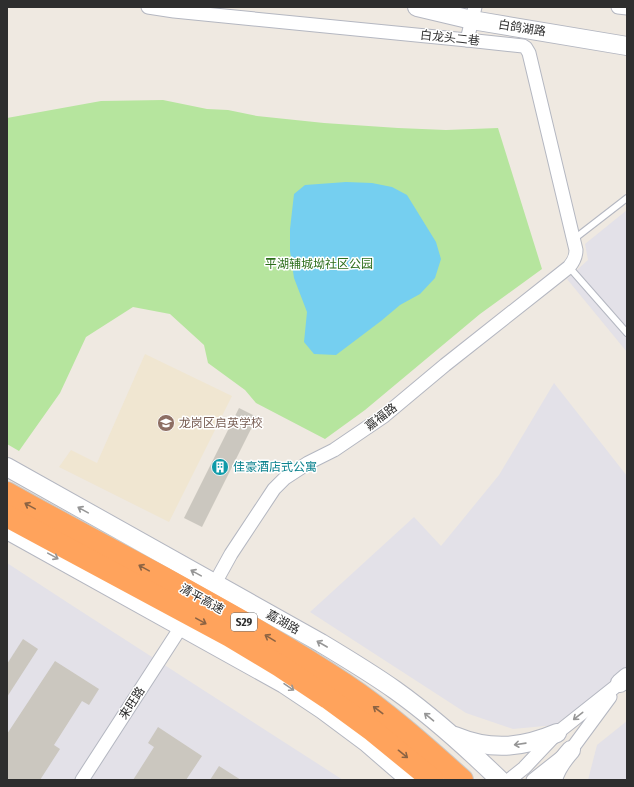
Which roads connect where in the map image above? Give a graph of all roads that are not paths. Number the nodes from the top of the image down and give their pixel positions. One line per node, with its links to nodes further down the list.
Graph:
1 (148, 7): 6 (street, 白龙头二巷)
2 (417, 7): 5 (main road, 白鸽湖路)
3 (618, 7): 4 (street)
4 (627, 8)
5 (473, 13): 6 (street); 7 (main road, 白鸽湖路)
6 (467, 40): 9 (street, 白龙头二巷)
7 (627, 46)
8 (627, 198): 9 (lane)
9 (574, 239): 10 (street, 白龙头二巷)
10 (569, 267): 11 (lane); 16 (street, 嘉福路)
11 (627, 334)
12 (7, 467): 16 (main road, 嘉湖路, one-way to 12)
13 (7, 493): 25 (highway, 清平高速 / S29, one-way to 13)
14 (7, 516): 24 (highway, 清平高速 / S29, one-way to 24)
15 (7, 530): 17 (main road, one-way to 17)
16 (214, 584): 19 (main road, 嘉湖路, one-way to 16)
17 (181, 627): 22 (main road, one-way to 22); 23 (street, 来旺路)
18 (623, 680): 20 (street, one-way to 20); 21 (street)
19 (447, 732): 20 (main road, one-way to 19); 26 (main road, 嘉湖路)
20 (557, 733): 27 (street)
21 (571, 750): 28 (street); 29 (main road)
22 (405, 777)
23 (82, 780)
24 (433, 780)
25 (462, 780)
26 (500, 780)
27 (509, 780)
28 (533, 780)
29 (553, 780)

